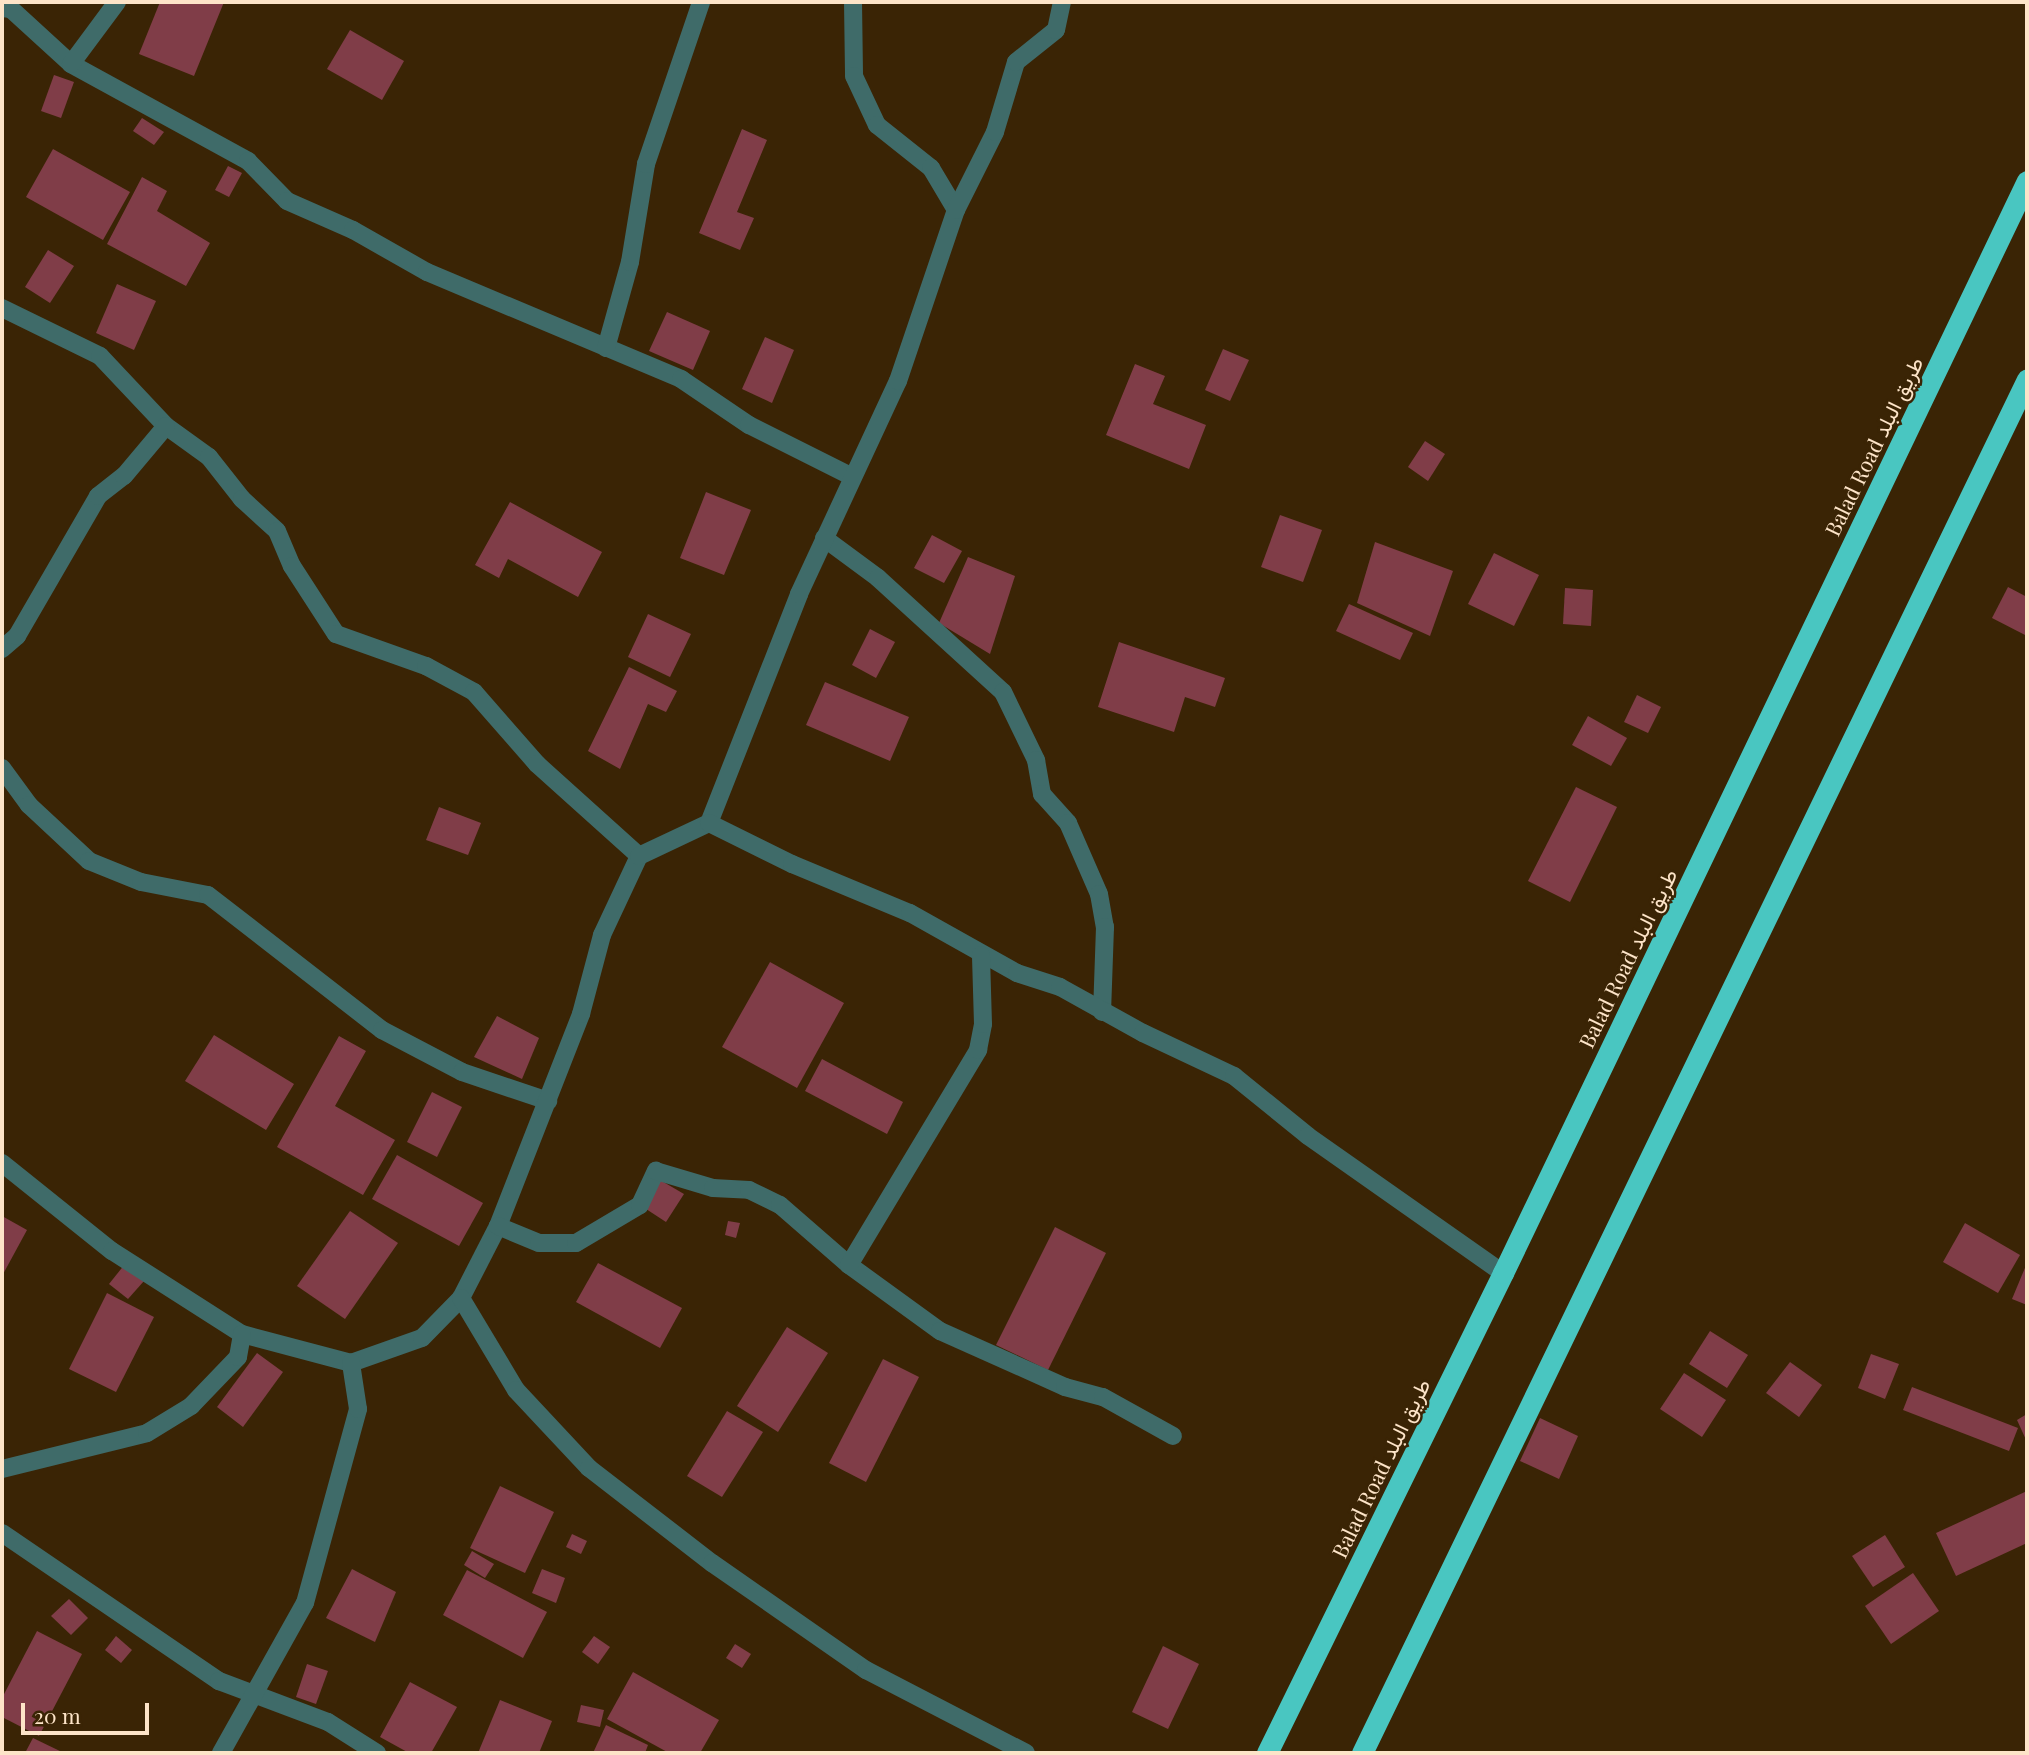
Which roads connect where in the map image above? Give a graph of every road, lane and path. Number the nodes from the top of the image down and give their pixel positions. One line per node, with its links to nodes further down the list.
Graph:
1 (117, 2): 6 (street)
2 (701, 2): 10 (street)
3 (853, 2): 8 (street)
4 (1062, 2): 8 (street)
5 (2, 8): 6 (street)
6 (72, 64): 10 (street)
7 (2027, 181): 25 (highway, Balad Road طريق البلد)
8 (957, 211): 13 (street)
9 (2, 308): 12 (street)
10 (606, 348): 13 (street)
11 (2027, 379): 37 (highway)
12 (166, 426): 15 (street); 18 (street)
13 (853, 477): 14 (street)
14 (824, 538): 17 (street); 20 (street)
15 (2, 649)
16 (2, 768): 21 (street)
17 (709, 823): 18 (street); 19 (street)
18 (639, 856): 21 (street)
19 (981, 955): 20 (street); 24 (street)
20 (1102, 1012): 25 (street)
21 (548, 1101): 23 (street)
22 (2, 1163): 27 (street)
23 (498, 1226): 24 (street); 26 (street)
24 (849, 1265): 29 (street)
25 (1503, 1273): 36 (highway, Balad Road طريق البلد)
26 (461, 1298): 28 (street); 35 (street)
27 (242, 1335): 28 (street); 30 (street)
28 (351, 1363): 32 (street)
29 (1173, 1436)
30 (2, 1469)
31 (2, 1534): 32 (street)
32 (255, 1698): 33 (street); 34 (street)
33 (220, 1753)
34 (377, 1753)
35 (1026, 1753)
36 (1267, 1753)
37 (1362, 1753)

